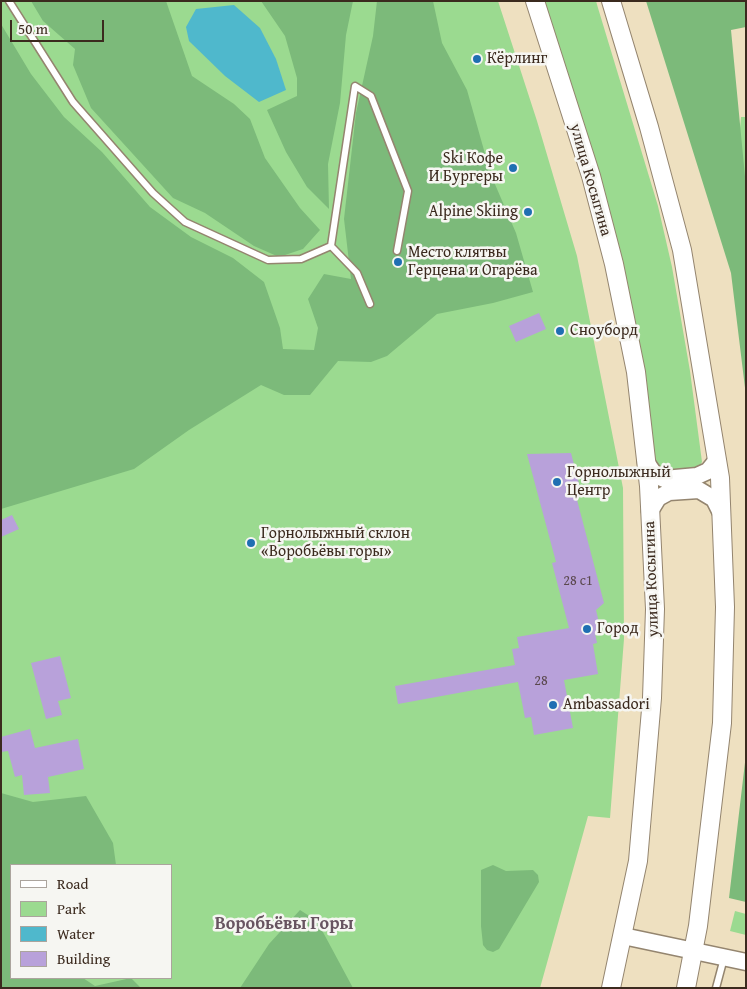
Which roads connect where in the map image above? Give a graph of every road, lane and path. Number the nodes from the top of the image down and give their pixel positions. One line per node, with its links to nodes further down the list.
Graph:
1 (9, 1): 4 (lane)
2 (535, 1): 8 (main road, улица Косыгина)
3 (611, 1): 7 (main road)
4 (330, 246): 5 (lane); 6 (lane)
5 (397, 251)
6 (370, 304)
7 (717, 460): 8 (street); 10 (main road)
8 (646, 462): 9 (main road, улица Косыгина)
9 (650, 511): 10 (street); 11 (main road, улица Косыгина)
10 (721, 513): 12 (main road)
11 (623, 936): 12 (street); 15 (main road, улица Косыгина)
12 (695, 951): 13 (street); 16 (main road)
13 (724, 957): 14 (street); 17 (lane)
14 (746, 962)
15 (611, 988)
16 (686, 988)
17 (716, 988)

